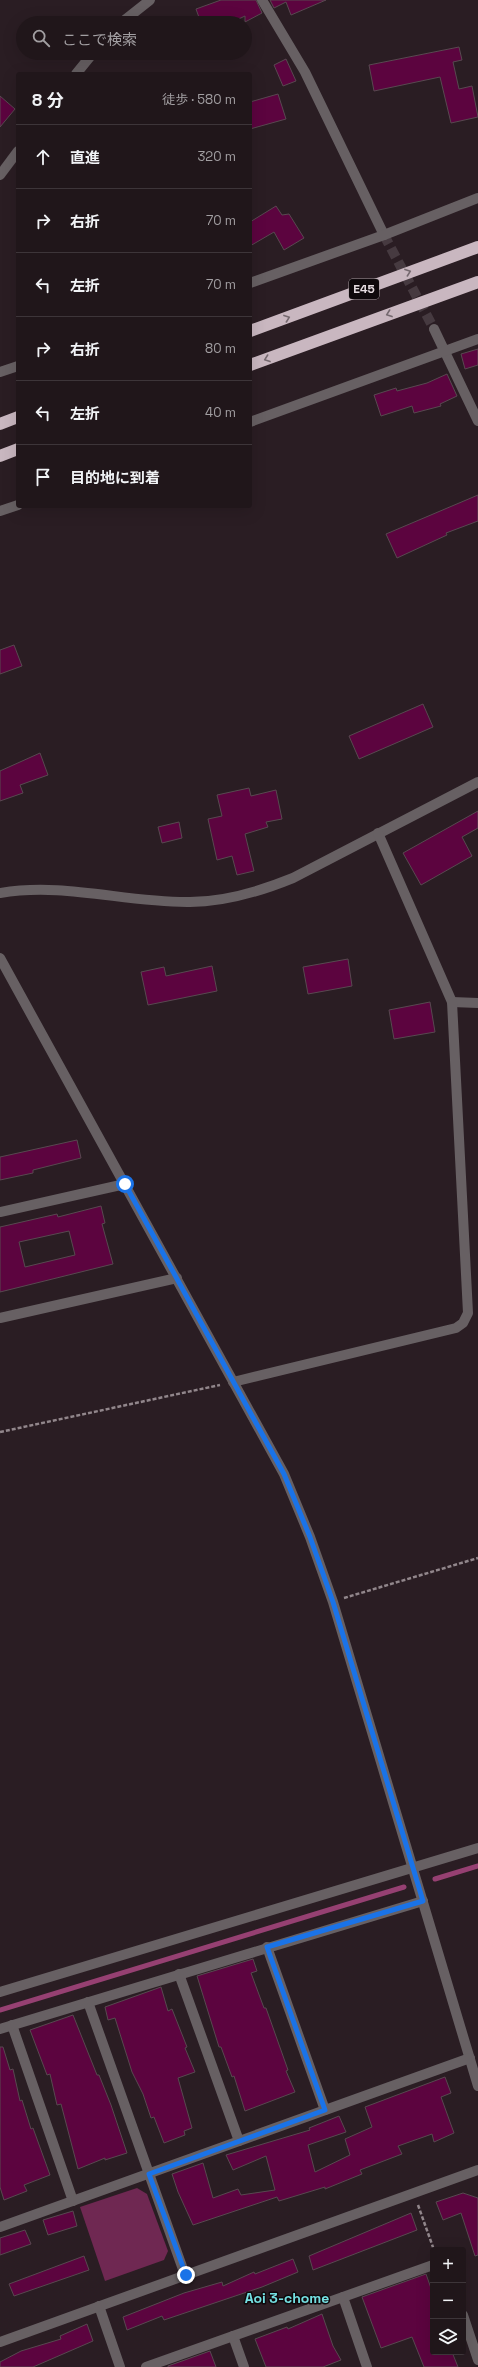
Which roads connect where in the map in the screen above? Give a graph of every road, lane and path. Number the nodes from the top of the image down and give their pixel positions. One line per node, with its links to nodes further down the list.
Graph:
1 (150, 0): 3 (street)
2 (262, 0): 9 (street)
3 (130, 16)
4 (87, 60): 5 (street)
5 (78, 72)
6 (16, 154): 7 (street)
7 (0, 175)
8 (478, 198): 9 (street)
9 (384, 235): 11 (street)
10 (478, 247): 14 (highway, E45, one-way to 10)
11 (252, 282)
12 (478, 282): 17 (highway, E45, one-way to 17)
13 (434, 329): 16 (street)
14 (252, 330)
15 (478, 340): 16 (street)
16 (444, 352): 21 (street); 22 (street)
17 (252, 364)
18 (16, 367): 19 (street)
19 (0, 372)
20 (16, 418): 23 (highway)
21 (252, 421)
22 (478, 421)
23 (0, 424)
24 (16, 450): 25 (highway)
25 (0, 456)
26 (16, 506): 27 (street)
27 (0, 511)
28 (478, 782): 29 (street)
29 (378, 833): 30 (street); 32 (street)
30 (0, 893)
31 (0, 958): 34 (street)
32 (452, 1002): 33 (street); 38 (street)
33 (478, 1003)
34 (125, 1184): 35 (street); 36 (street)
35 (0, 1212)
36 (177, 1278): 37 (street); 38 (street)
37 (0, 1318)
38 (233, 1382): 39 (path); 41 (street)
39 (0, 1432)
40 (478, 1558): 41 (path)
41 (333, 1602): 43 (street)
42 (478, 1848): 43 (street)
43 (414, 1868): 44 (street); 47 (street)
44 (423, 1901): 45 (street); 51 (street)
45 (267, 1947): 46 (street); 53 (street)
46 (179, 1974): 48 (street); 54 (street)
47 (0, 1992)
48 (88, 2002): 49 (street); 56 (street)
49 (12, 2025): 50 (street); 58 (street)
50 (0, 2029)
51 (470, 2058): 52 (street); 53 (street)
52 (478, 2086)
53 (325, 2110): 54 (street)
54 (239, 2141): 56 (street)
55 (478, 2170): 57 (street)
56 (149, 2174): 58 (street); 62 (street)
57 (414, 2193): 60 (path); 62 (street)
58 (73, 2201): 59 (street)
59 (0, 2227)
60 (433, 2247)
61 (430, 2266): 63 (street)
62 (186, 2275): 64 (street)
63 (343, 2297): 66 (street); 72 (street)
64 (99, 2306): 67 (street); 69 (street)
65 (464, 2319): 68 (street)
66 (233, 2336): 70 (street); 71 (street)
67 (0, 2342)
68 (478, 2360)
69 (120, 2367)
70 (146, 2367)
71 (244, 2367)
72 (367, 2367)

